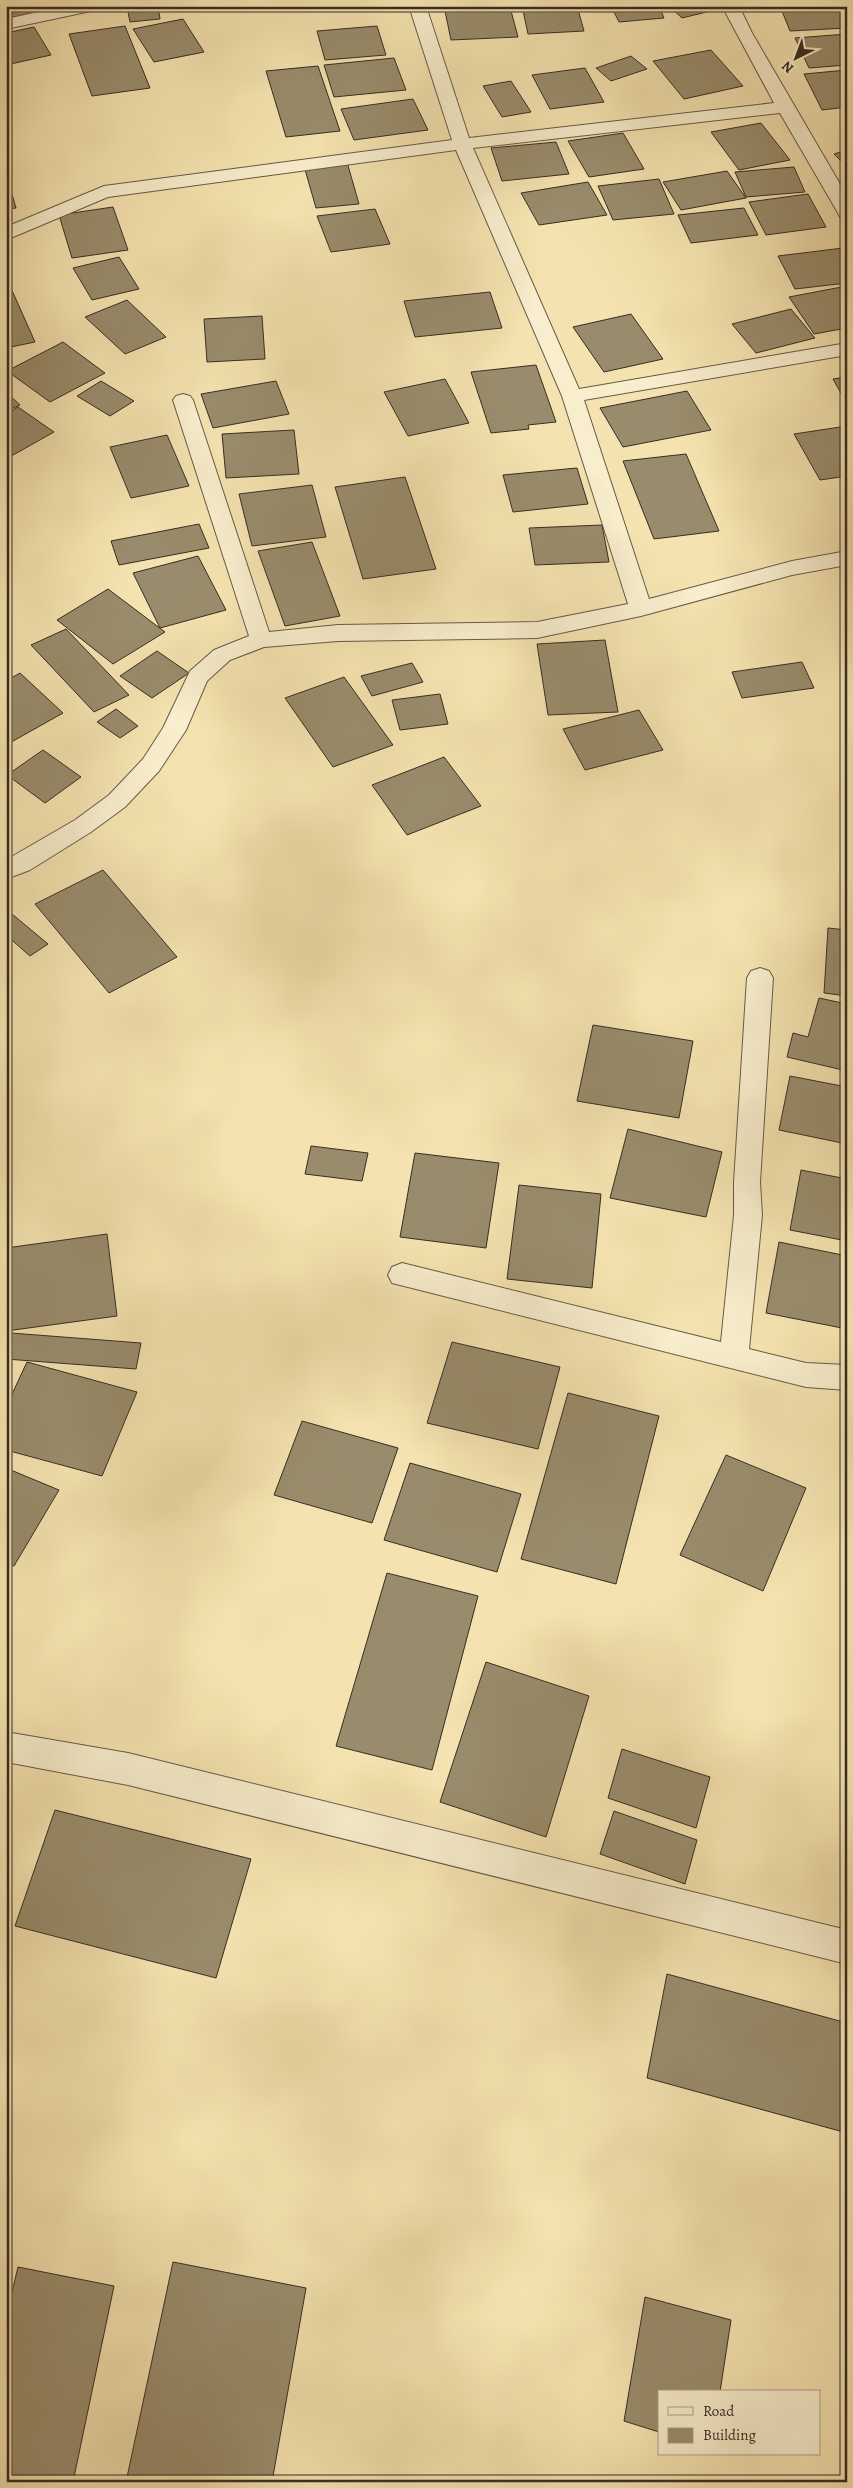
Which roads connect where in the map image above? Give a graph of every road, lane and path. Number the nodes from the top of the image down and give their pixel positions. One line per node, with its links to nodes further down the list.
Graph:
1 (91, 6): 4 (street)
2 (417, 6): 6 (street)
3 (730, 6): 5 (street)
4 (6, 24)
5 (785, 107): 6 (street); 7 (street)
6 (462, 144): 8 (street); 10 (street)
7 (847, 212)
8 (6, 234)
9 (847, 349): 10 (street)
10 (572, 396): 13 (street)
11 (183, 400): 14 (street)
12 (847, 558): 13 (street)
13 (640, 609): 14 (street)
14 (262, 640): 15 (street)
15 (6, 870)
16 (760, 978): 18 (street)
17 (402, 1275): 18 (street)
18 (734, 1357): 19 (street)
19 (847, 1378)
20 (6, 1747): 21 (street)
21 (847, 1948)

